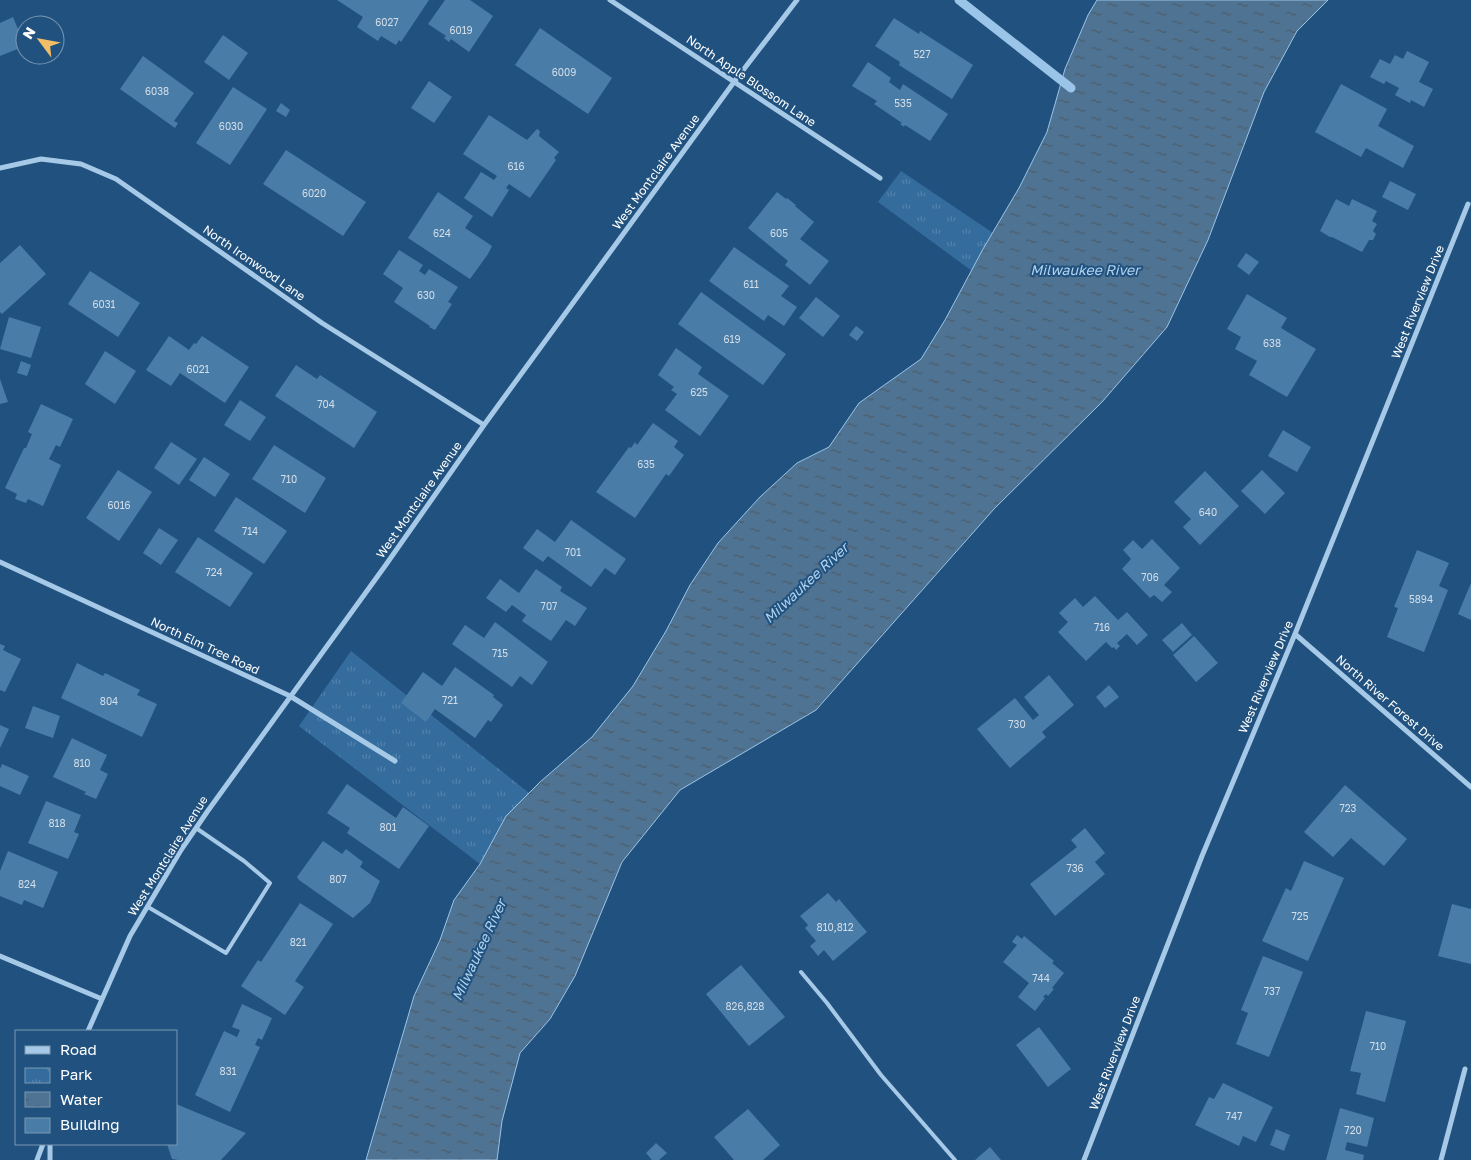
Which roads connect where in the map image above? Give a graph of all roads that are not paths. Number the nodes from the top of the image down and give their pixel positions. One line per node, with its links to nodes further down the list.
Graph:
1 (610, 0): 3 (street, North Apple Blossom Lane)
2 (797, 0): 3 (street, West Montclaire Avenue)
3 (734, 82): 5 (street, North Apple Blossom Lane); 7 (street, West Montclaire Avenue)
4 (0, 168): 7 (street, North Ironwood Lane)
5 (880, 178)
6 (1468, 204): 9 (street, West Riverview Drive)
7 (484, 424): 10 (street, West Montclaire Avenue)
8 (0, 562): 10 (street, North Elm Tree Road)
9 (1295, 634): 12 (street, North River Forest Drive); 25 (street, West Riverview Drive)
10 (290, 696): 11 (street, North Elm Tree Road); 13 (street, West Montclaire Avenue)
11 (395, 761)
12 (1471, 787)
13 (196, 828): 14 (street, West Montclaire Avenue); 14 (lane)
14 (148, 907): 17 (street, West Montclaire Avenue)
15 (0, 956): 17 (street)
16 (801, 972): 24 (lane)
17 (102, 999): 18 (street, West Montclaire Avenue)
18 (88, 1030)
19 (1465, 1069): 26 (street)
20 (43, 1145): 22 (street)
21 (50, 1145): 23 (street)
22 (37, 1160)
23 (50, 1160)
24 (955, 1160)
25 (1084, 1160)
26 (1441, 1160)

